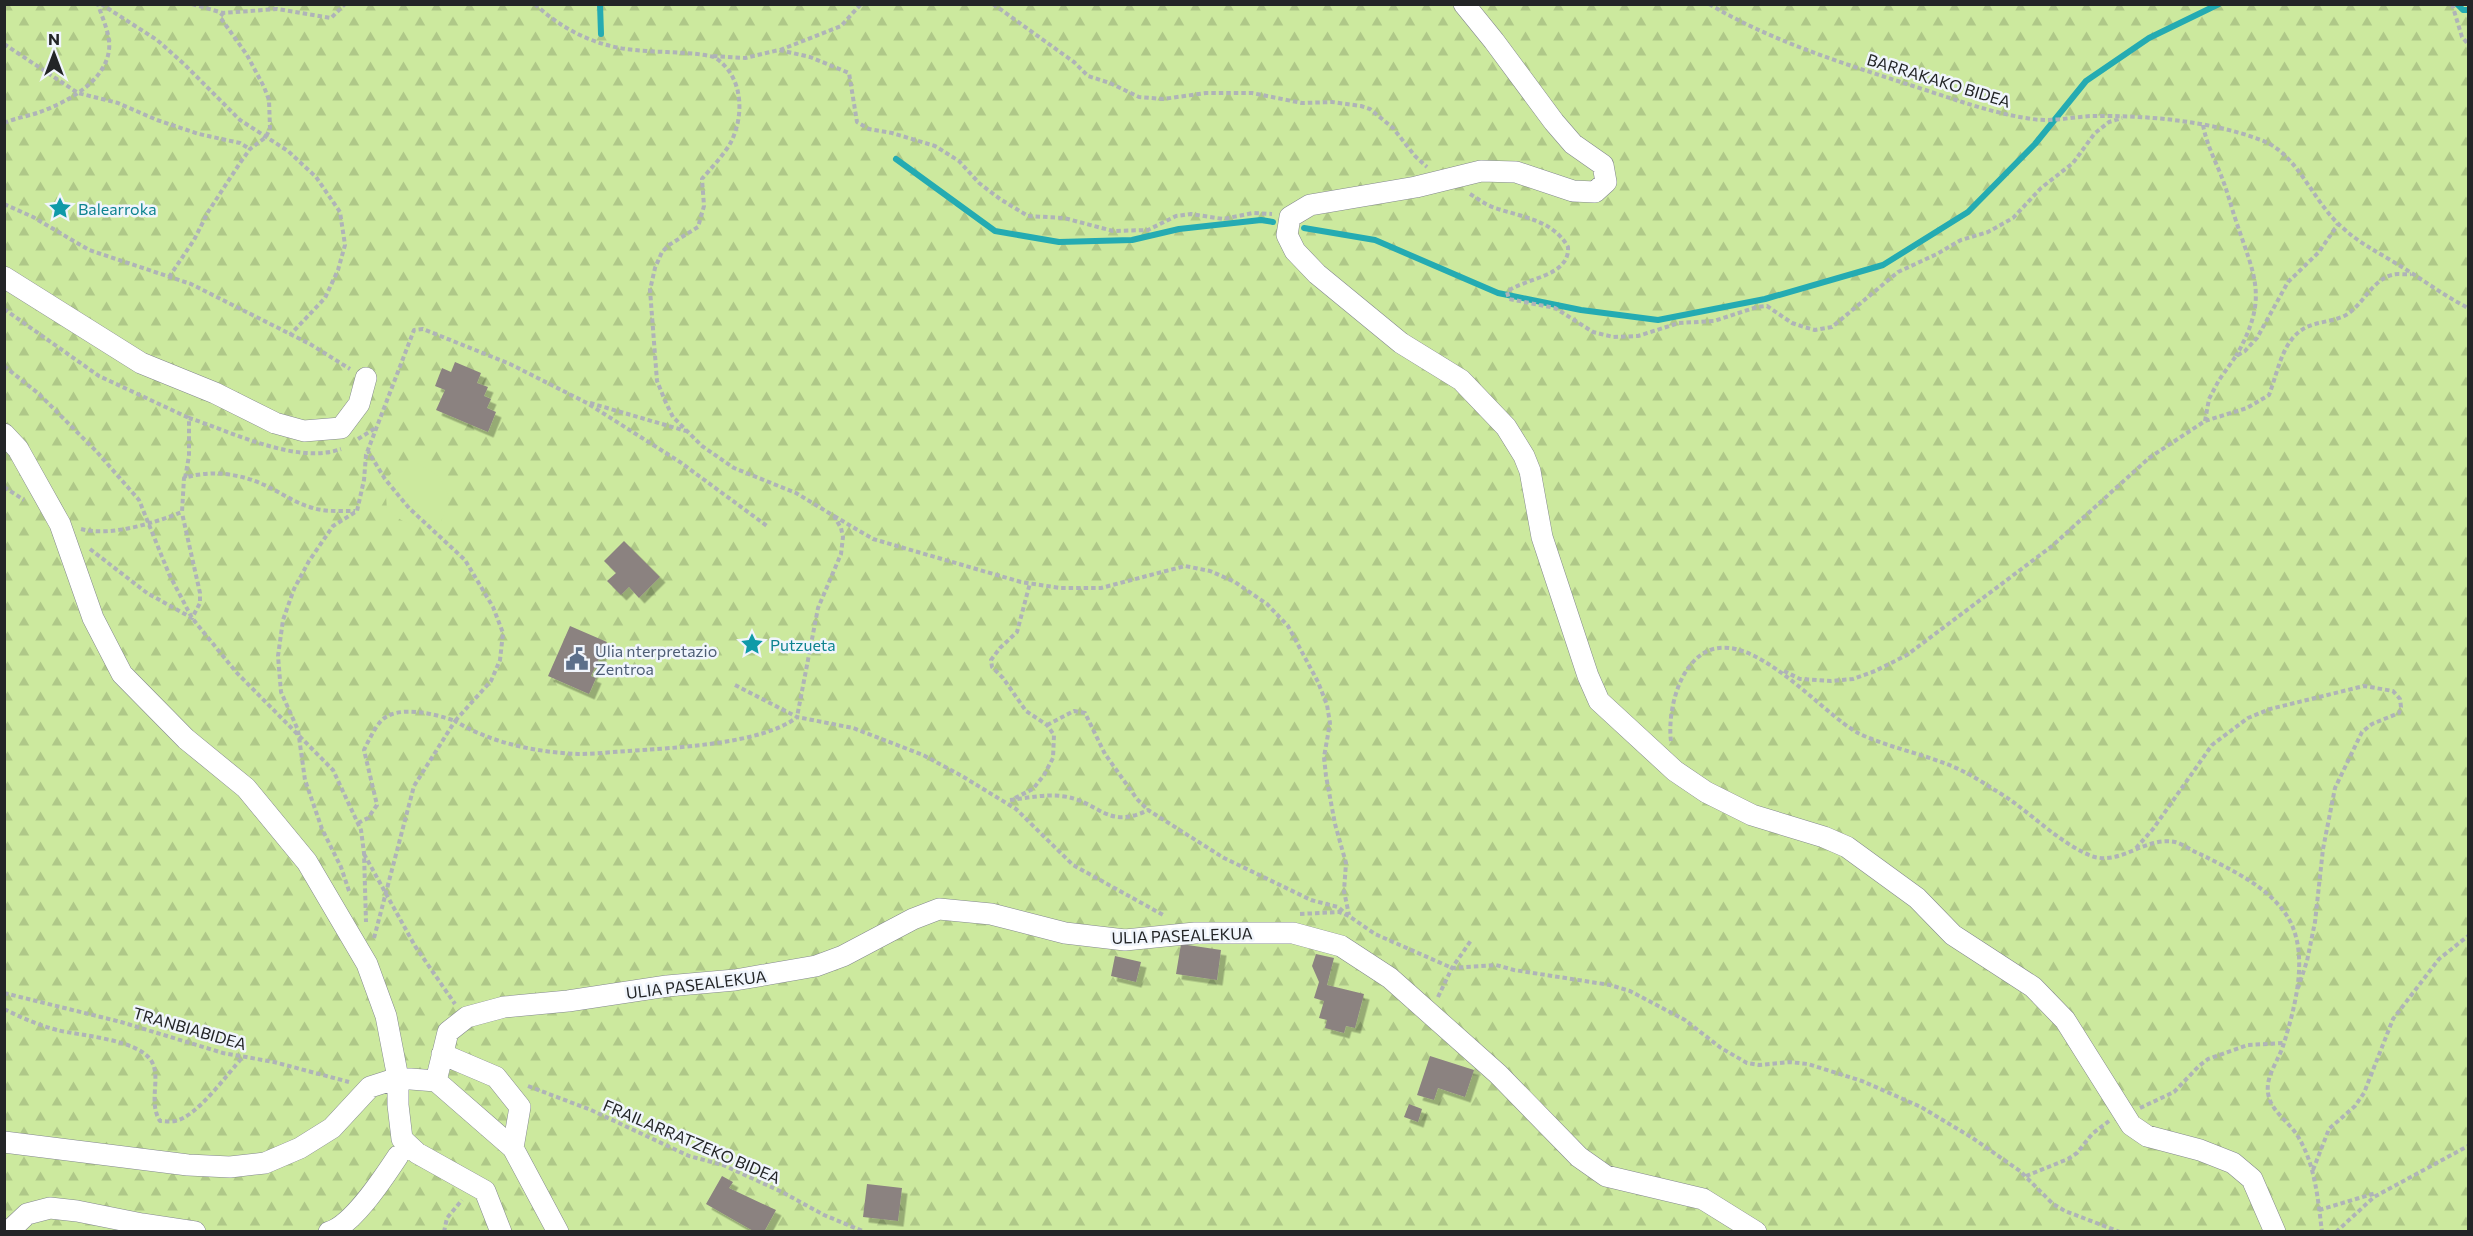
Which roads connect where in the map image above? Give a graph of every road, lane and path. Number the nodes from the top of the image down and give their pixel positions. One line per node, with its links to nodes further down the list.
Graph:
1 (100, 4): 14 (path); 17 (path)
2 (192, 4): 9 (path)
3 (345, 4): 9 (path)
4 (535, 4): 13 (path)
5 (861, 4): 12 (path)
6 (1464, 4): 20 (street)
7 (1709, 4): 16 (path, BARRAKAKO BIDEA)
8 (2452, 4): 11 (path)
9 (223, 13): 17 (path)
10 (4, 44): 14 (path)
11 (2469, 44)
12 (779, 50): 13 (path); 20 (path)
13 (706, 55): 35 (path)
14 (78, 93): 15 (path); 18 (path)
15 (4, 123)
16 (2203, 125): 21 (path, BARRAKAKO BIDEA); 28 (path)
17 (266, 137): 18 (path); 27 (path)
18 (250, 149): 24 (path)
19 (4, 204): 24 (path)
20 (1290, 217): 83 (street)
21 (2338, 224): 22 (path, BARRAKAKO BIDEA); 28 (path)
22 (2413, 274): 25 (path, BARRAKAKO BIDEA); 33 (path)
23 (4, 277): 30 (street)
24 (169, 277): 27 (path)
25 (2469, 308)
26 (4, 309): 32 (path)
27 (290, 335): 30 (path)
28 (2236, 356): 33 (path)
29 (4, 366): 45 (path)
30 (366, 378)
31 (584, 401): 34 (path); 35 (path); 46 (path)
32 (189, 418): 38 (path); 40 (path)
33 (2205, 421): 49 (path)
34 (377, 427): 37 (path); 39 (path)
35 (687, 432): 43 (path)
36 (4, 434): 44 (street)
37 (353, 443)
38 (346, 446)
39 (368, 450): 41 (path); 52 (path)
40 (184, 478): 41 (path); 42 (path)
41 (357, 511): 54 (path)
42 (182, 512): 45 (path); 48 (path)
43 (834, 516): 47 (path); 51 (path)
44 (60, 524): 45 (path); 48 (path); 69 (street)
45 (149, 524): 48 (path)
46 (767, 526)
47 (1030, 583): 53 (path); 64 (path)
48 (192, 618): 54 (path)
49 (1778, 668): 55 (path); 59 (path)
50 (735, 685): 51 (path)
51 (797, 717): 52 (path); 56 (path)
52 (455, 721): 58 (path); 61 (path)
53 (1047, 725): 56 (path); 57 (path)
54 (299, 735): 58 (path); 62 (path)
55 (1674, 748)
56 (1008, 801): 57 (path); 66 (path)
57 (1148, 810): 64 (path)
58 (358, 823): 60 (path)
59 (2134, 850): 72 (path); 72 (path)
60 (364, 853): 61 (path); 65 (path)
61 (387, 893): 69 (path); 75 (path)
62 (352, 900)
63 (1290, 916): 64 (path)
64 (1349, 916): 70 (path)
65 (366, 926)
66 (1195, 933): 74 (street, ULIA PASEALEKUA); 75 (street, ULIA PASEALEKUA)
67 (2469, 936): 88 (path)
68 (1472, 939): 70 (path)
69 (368, 964): 79 (street)
70 (1452, 968): 74 (path); 89 (path)
71 (4, 993): 78 (path, TRANBIABIDEA)
72 (2295, 996): 76 (path)
73 (4, 1009): 78 (path)
74 (1430, 1013): 100 (street, ULIA PASEALEKUA)
75 (448, 1032): 77 (street)
76 (2284, 1044): 83 (path); 88 (path)
77 (442, 1054): 80 (street); 82 (street)
78 (244, 1056): 81 (path, TRANBIABIDEA)
79 (398, 1078): 80 (street); 81 (street); 97 (street)
80 (436, 1081): 86 (street)
81 (370, 1087): 84 (street)
82 (520, 1107): 86 (street); 99 (path, FRAILARRATZEKO BIDEA)
83 (2124, 1115): 89 (path); 102 (street)
84 (4, 1142)
85 (2469, 1146): 90 (path)
86 (513, 1148): 98 (street)
87 (398, 1156): 95 (street)
88 (2312, 1171): 92 (path)
89 (2026, 1176): 101 (path)
90 (2386, 1190): 92 (path); 104 (path)
91 (462, 1200): 96 (path)
92 (2319, 1210): 103 (path)
93 (8, 1232): 94 (street)
94 (195, 1232)
95 (329, 1232)
96 (444, 1232)
97 (501, 1232)
98 (558, 1232)
99 (866, 1232)
100 (1756, 1232)
101 (2120, 1232)
102 (2275, 1232)
103 (2322, 1232)
104 (2336, 1232)

